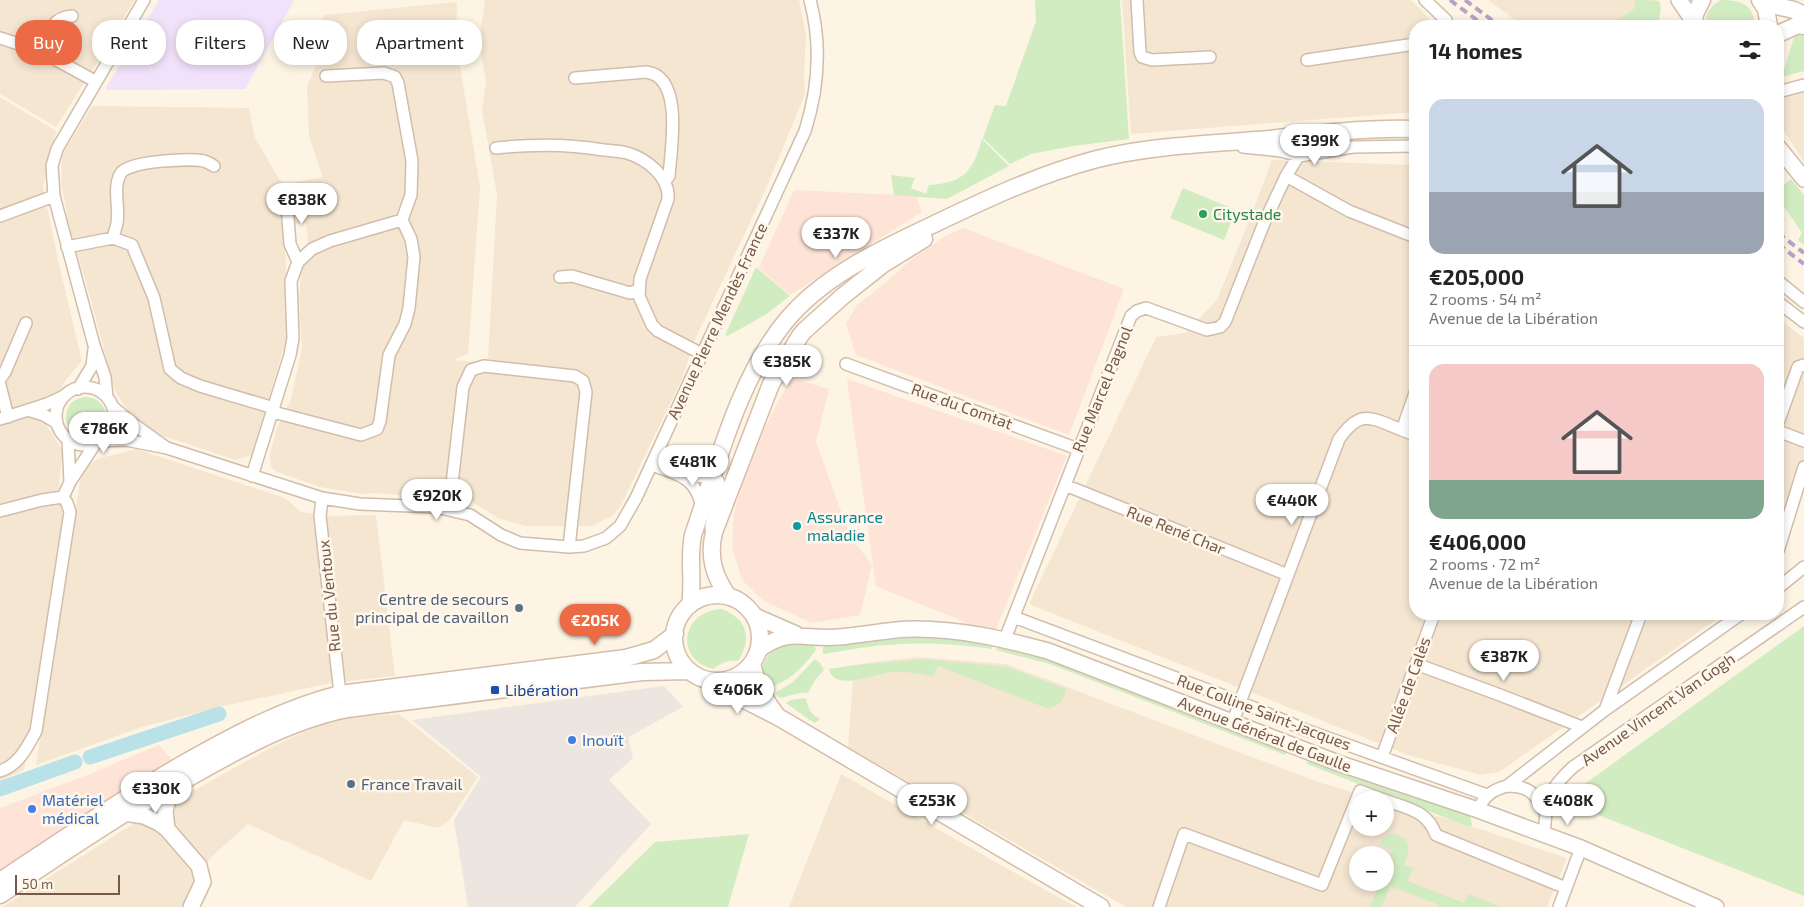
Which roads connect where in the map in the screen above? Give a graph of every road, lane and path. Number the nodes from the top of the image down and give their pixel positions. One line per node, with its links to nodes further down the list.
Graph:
1 (144, 0): 25 (street)
2 (810, 0): 58 (street, Avenue Pierre Mendès France)
3 (1136, 0): 20 (street)
4 (1425, 0): 11 (street)
5 (1679, 0): 12 (street)
6 (1702, 0): 13 (main road)
7 (1762, 1): 8 (main road); 14 (main road)
8 (1804, 15)
9 (72, 16): 10 (street)
10 (58, 20)
11 (1446, 20)
12 (1692, 20)
13 (1695, 20)
14 (1768, 20)
15 (1804, 26): 16 (main road)
16 (1784, 32)
17 (0, 38): 18 (street)
18 (15, 42)
19 (1409, 45): 21 (street)
20 (1210, 57)
21 (1307, 60)
22 (67, 65): 25 (street)
23 (326, 76): 45 (street)
24 (575, 78): 40 (street)
25 (95, 81): 42 (street)
26 (1804, 85): 27 (street)
27 (1784, 90)
28 (1409, 121): 29 (street)
29 (1382, 128): 30 (main road); 31 (main road)
30 (1409, 129)
31 (1312, 134): 32 (main road); 36 (street, Rue Marcel Pagnol)
32 (1216, 144): 36 (street); 43 (main road)
33 (1409, 146): 36 (street)
34 (496, 148): 40 (street)
35 (1784, 154): 39 (street)
36 (1299, 156): 38 (street, Rue Marcel Pagnol)
37 (214, 166): 47 (street)
38 (1286, 176): 46 (street); 79 (street, Rue Marcel Pagnol)
39 (1804, 179)
40 (665, 181): 52 (street)
41 (286, 193): 49 (street)
42 (54, 196): 44 (street); 48 (street)
43 (994, 196): 84 (main road); 93 (main road)
44 (0, 216)
45 (402, 220): 49 (street); 68 (street)
46 (1409, 235)
47 (112, 238): 48 (street); 68 (street)
48 (67, 247): 57 (street)
49 (298, 262): 68 (street)
50 (560, 277): 52 (street)
51 (1784, 286): 53 (street)
52 (639, 290): 58 (street)
53 (1804, 302)
54 (1784, 307): 55 (street)
55 (1804, 322)
56 (26, 323): 61 (street)
57 (94, 345): 63 (street); 65 (street)
58 (702, 354): 80 (street, Avenue Pierre Mendès France)
59 (846, 364): 79 (street, Rue du Comtat)
60 (1804, 365): 66 (street)
61 (0, 379)
62 (0, 385): 70 (street)
63 (78, 389): 64 (street); 65 (street)
64 (66, 396): 67 (street); 71 (street)
65 (110, 402): 77 (street); 78 (street, Avenue Pierre Mendès France)
66 (1784, 406)
67 (28, 410): 70 (street); 71 (street)
68 (273, 410): 83 (street)
69 (1409, 410): 72 (street)
70 (4, 418)
71 (57, 423): 75 (street)
72 (1402, 430): 73 (street); 97 (street)
73 (1409, 433)
74 (1784, 433): 76 (street)
75 (68, 440): 77 (street); 85 (street)
76 (1804, 441)
77 (97, 443): 78 (street, Avenue Pierre Mendès France); 85 (street)
78 (168, 448): 83 (street, Avenue Pierre Mendès France)
79 (1078, 449): 86 (street, Rue Marcel Pagnol)
80 (652, 464): 82 (street); 94 (street, Avenue Pierre Mendès France)
81 (1804, 467): 92 (street)
82 (679, 475): 84 (street); 89 (street)
83 (252, 476): 88 (street, Avenue Pierre Mendès France)
84 (713, 477): 89 (main road); 93 (street)
85 (70, 482): 87 (street)
86 (1065, 485): 97 (street, Rue René Char); 103 (street, Rue Marcel Pagnol)
87 (63, 497): 91 (street); 121 (street)
88 (322, 498): 90 (street, Avenue Pierre Mendès France); 114 (street, Rue du Ventoux)
89 (702, 508): 100 (main road)
90 (449, 510): 94 (street, Avenue Pierre Mendès France); 94 (street)
91 (0, 511)
92 (1784, 532)
93 (712, 542): 99 (main road)
94 (569, 547)
95 (1804, 557): 96 (street)
96 (1802, 569): 98 (street)
97 (1288, 575): 115 (street)
98 (1784, 583)
99 (728, 596): 100 (main road); 102 (main road)
100 (690, 605): 107 (main road)
101 (1804, 607): 127 (street, Avenue Vincent Van Gogh)
102 (754, 616): 108 (street, Avenue Général de Gaulle); 110 (main road)
103 (1014, 616): 109 (street, Rue Marcel Pagnol); 115 (street, Rue Colline Saint-Jacques)
104 (1432, 620): 111 (street, Allée de Calès)
105 (1639, 620): 116 (street)
106 (1732, 620): 116 (street, Avenue Vincent Van Gogh)
107 (675, 634): 112 (main road); 114 (main road)
108 (800, 636): 109 (street, Avenue Général de Gaulle); 110 (street, Avenue Général de Gaulle)
109 (1004, 639): 118 (street, Avenue Général de Gaulle)
110 (755, 657): 113 (main road); 117 (main road)
111 (1416, 664): 119 (street); 120 (street, Allée de Calès)
112 (690, 671): 113 (main road); 123 (main road)
113 (716, 681): 117 (main road)
114 (340, 694): 133 (main road)
115 (1240, 702): 118 (street); 120 (street, Rue Colline Saint-Jacques)
116 (1605, 710): 119 (street, Avenue Vincent Van Gogh)
117 (780, 718): 137 (main road)
118 (1233, 721): 126 (street, Avenue Général de Gaulle)
119 (1582, 727): 122 (street, Avenue Vincent Van Gogh)
120 (1382, 757): 124 (street, Rue Colline Saint-Jacques)
121 (0, 771)
122 (1507, 786): 124 (street, Avenue Vincent Van Gogh); 127 (street)
123 (171, 788): 128 (main road); 130 (street)
124 (1487, 795): 126 (street)
125 (1394, 804): 134 (street)
126 (1478, 810): 131 (street, Avenue Général de Gaulle)
127 (1545, 812): 131 (street, Avenue Vincent Van Gogh)
128 (125, 813): 130 (street); 135 (main road)
129 (1349, 818): 138 (street)
130 (167, 830): 136 (street)
131 (1544, 833): 132 (street, Avenue Général de Gaulle)
132 (1581, 848): 134 (street); 140 (street, Avenue Général de Gaulle)
133 (0, 881)
134 (1566, 888): 139 (street)
135 (0, 895)
136 (191, 907)
137 (1101, 907)
138 (1159, 907)
139 (1559, 907)
140 (1716, 907)

